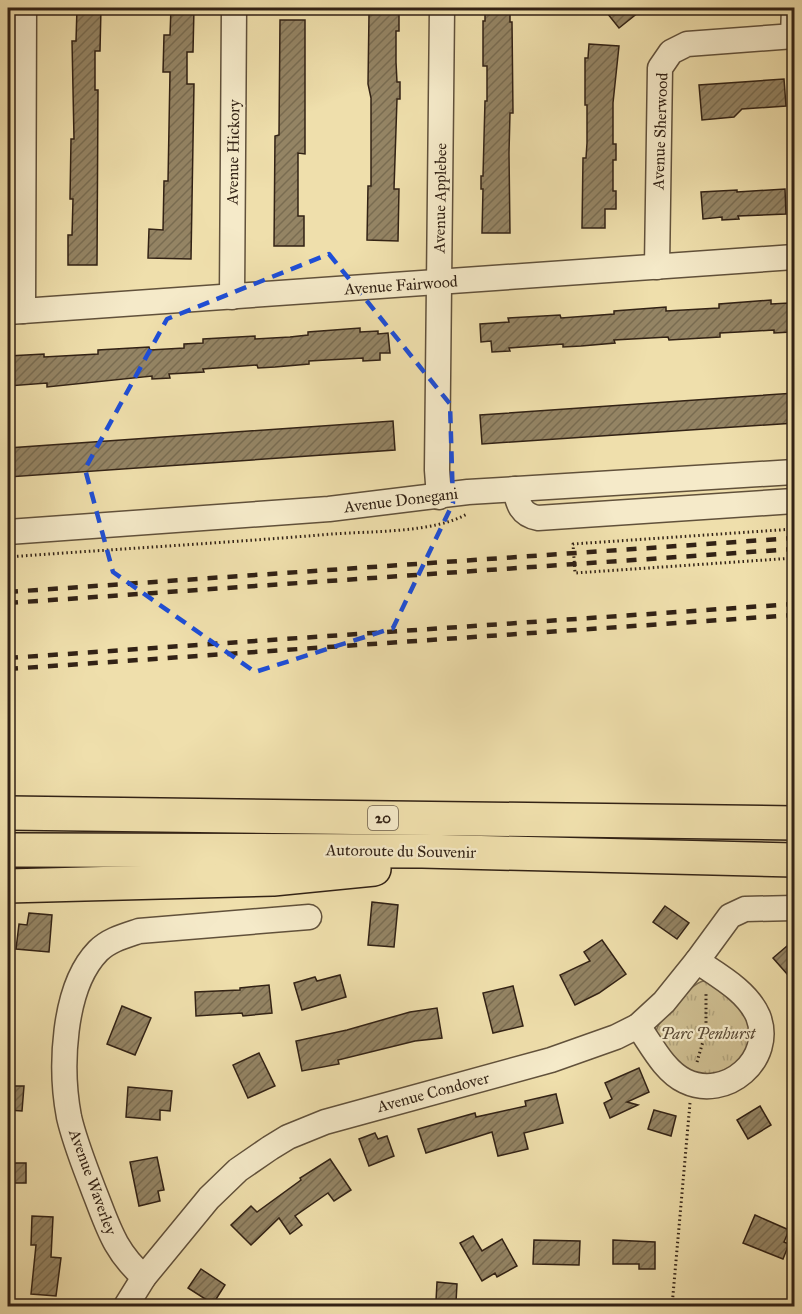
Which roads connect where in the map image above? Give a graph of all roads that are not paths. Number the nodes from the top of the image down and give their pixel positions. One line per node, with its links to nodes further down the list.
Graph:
1 (24, 8): 10 (street)
2 (234, 8): 9 (street, Avenue Hickory)
3 (442, 8): 8 (street, Avenue Applebee)
4 (794, 8): 5 (street)
5 (794, 37): 7 (street, Avenue Sherwood)
6 (795, 257): 7 (street, Avenue Fairwood)
7 (657, 267): 8 (street, Avenue Fairwood)
8 (439, 283): 9 (street, Avenue Fairwood); 13 (street, Avenue Applebee)
9 (232, 297): 10 (street, Avenue Fairwood)
10 (15, 312)
11 (795, 472): 12 (street, Avenue Donegani)
12 (515, 489): 13 (street, Avenue Donegani); 14 (street)
13 (439, 497): 15 (street, Avenue Donegani)
14 (795, 501)
15 (8, 532)
16 (8, 813): 18 (highway, Autoroute du Souvenir / 20)
17 (795, 815): 18 (highway)
18 (758, 822): 19 (highway, Autoroute du Souvenir / 20)
19 (795, 823)
20 (8, 850): 21 (highway, Autoroute du Souvenir / 20)
21 (531, 853): 22 (highway, Autoroute du Souvenir / 20); 23 (highway)
22 (795, 860)
23 (8, 886)
24 (795, 908): 26 (street, Avenue Condover)
25 (309, 916): 28 (street, Avenue Waverley)
26 (697, 961): 27 (street, Avenue Condover); 27 (street)
27 (638, 1026): 28 (street, Avenue Condover)
28 (144, 1277): 29 (street)
29 (126, 1306)

